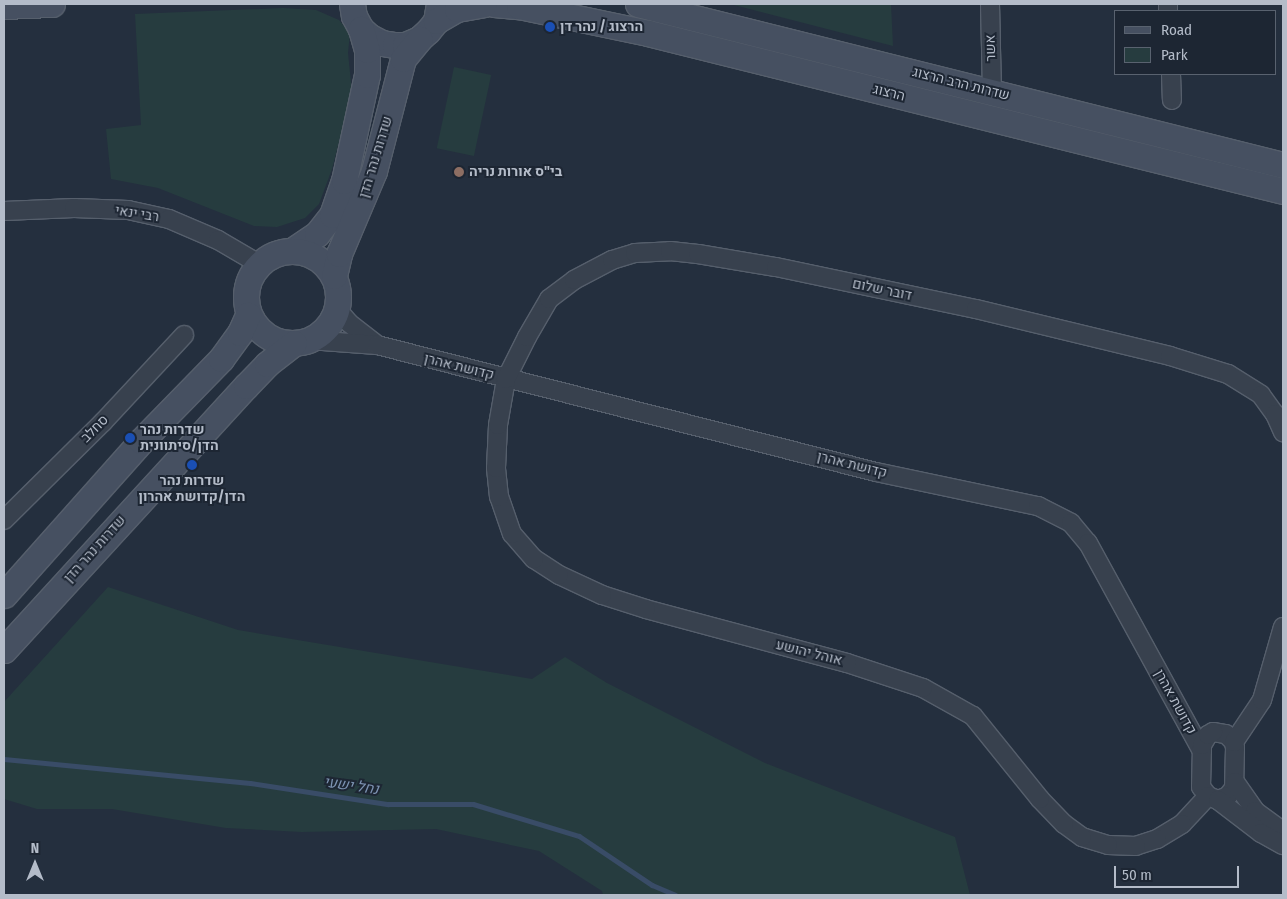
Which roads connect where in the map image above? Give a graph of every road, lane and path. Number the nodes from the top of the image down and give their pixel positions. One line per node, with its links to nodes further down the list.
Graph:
1 (52, 4): 7 (main road)
2 (330, 4): 9 (main road)
3 (484, 4): 8 (main road)
4 (494, 4): 15 (main road, הרצוג)
5 (638, 4): 12 (main road, שדרות הרב הרצוג)
6 (990, 4): 12 (street, אשר)
7 (4, 6)
8 (438, 12): 10 (main road, שדרות נהר הדן)
9 (356, 16): 10 (main road); 17 (main road, שדרות נהר הדן)
10 (419, 39): 19 (main road, שדרות נהר הדן)
11 (1171, 75): 13 (street)
12 (992, 92): 14 (main road, שדרות הרב הרצוג)
13 (1172, 100)
14 (1283, 165)
15 (1283, 192)
16 (4, 211): 18 (street, רבי ינאי)
17 (294, 250): 18 (main road); 19 (main road)
18 (259, 264): 21 (main road)
19 (334, 276): 20 (main road)
20 (337, 308): 23 (main road); 24 (street, קדושת אהרן)
21 (248, 315): 23 (main road); 28 (main road)
22 (184, 335): 27 (street, סחלב)
23 (302, 341): 24 (street, קדושת אהרן); 30 (main road, שדרות נהר הדן)
24 (377, 345): 25 (street, קדושת אהרן)
25 (506, 379): 26 (street, דובר שלום); 32 (street, קדושת אהרן); 34 (street, אוהל יהושע)
26 (1283, 432)
27 (4, 520)
28 (4, 595)
29 (1283, 627): 31 (street)
30 (4, 650)
31 (1234, 742): 32 (street); 33 (street)
32 (1202, 750): 34 (street)
33 (1235, 782): 34 (street, אוהל יהושע); 35 (street)
34 (1213, 798): 36 (street)
35 (1283, 831)
36 (1283, 845)

